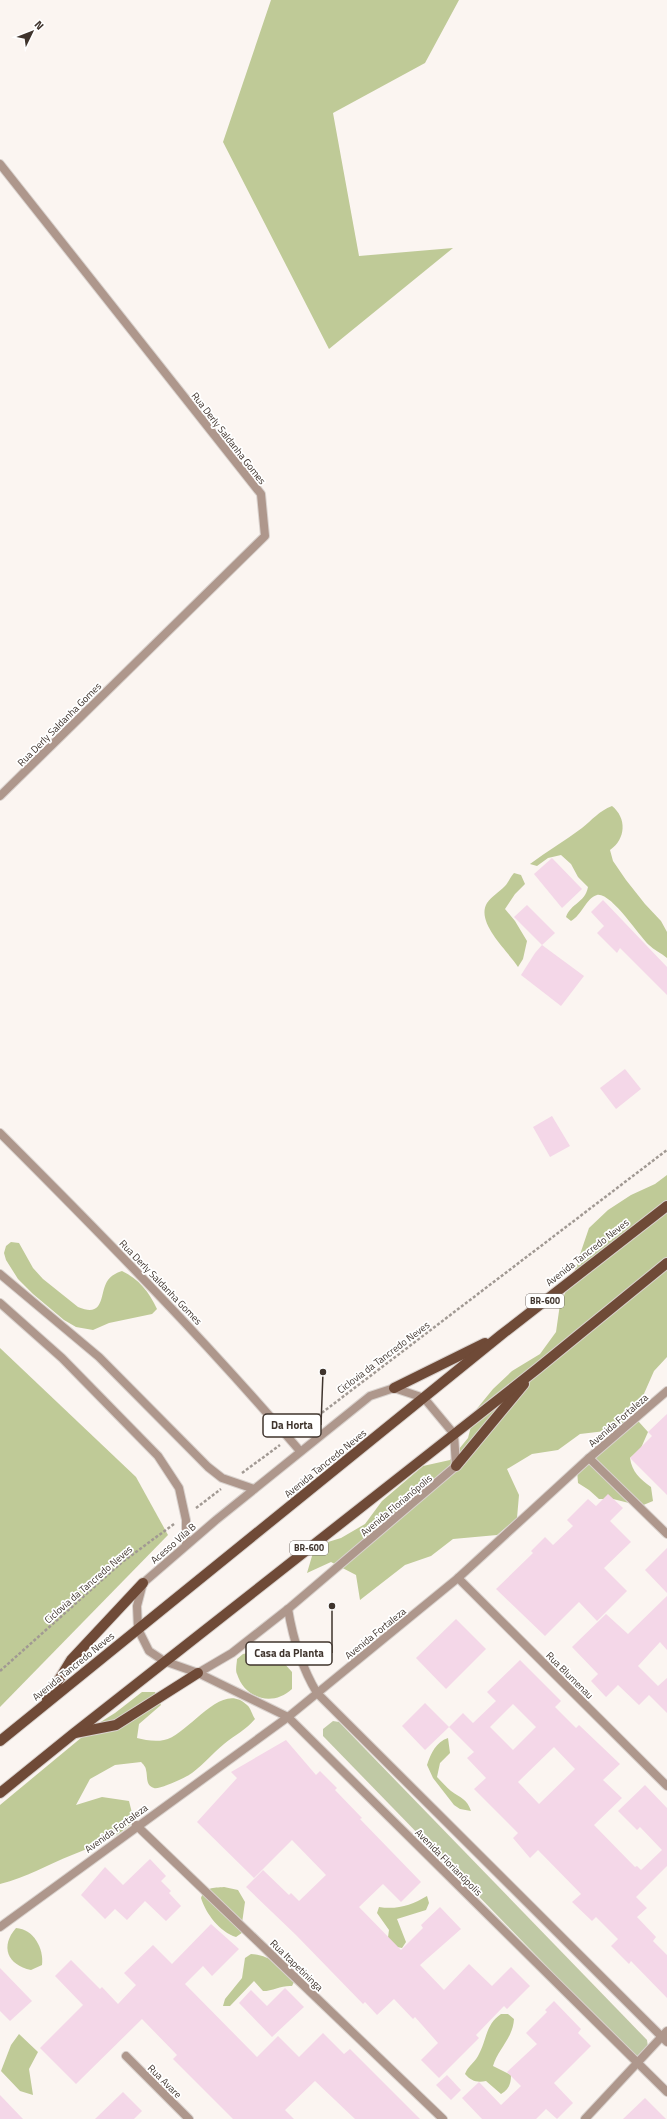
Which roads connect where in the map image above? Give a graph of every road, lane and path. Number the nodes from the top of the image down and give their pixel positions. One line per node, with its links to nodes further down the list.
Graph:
1 (0, 164): 2 (street, Rua Derly Saldanha Gomes)
2 (0, 796)
3 (0, 1133): 17 (street, Rua Derly Saldanha Gomes)
4 (667, 1150): 14 (path, Ciclovia da Tancredo Neves)
5 (667, 1206): 9 (main road, Avenida Tancredo Neves / BR-600)
6 (667, 1263): 10 (main road, BR-600)
7 (0, 1274): 20 (street)
8 (0, 1304): 25 (street)
9 (501, 1335): 11 (main road); 13 (main road, Avenida Tancredo Neves / BR-600)
10 (537, 1369): 15 (main road, BR-600); 19 (main road)
11 (394, 1388): 13 (street); 17 (street, Acesso Vila B)
12 (667, 1391): 18 (street, Avenida Fortaleza)
13 (424, 1398): 15 (street); 29 (main road, Avenida Tancredo Neves / BR-600)
14 (294, 1434)
15 (454, 1434): 19 (street); 30 (main road, BR-600)
16 (282, 1443): 20 (path)
17 (300, 1452): 21 (street, Acesso Vila B)
18 (589, 1458): 24 (street); 26 (street, Avenida Fortaleza)
19 (456, 1466): 28 (street, Avenida Florianópolis)
20 (231, 1482): 21 (street); 22 (path)
21 (254, 1489): 25 (street, Acesso Vila B)
22 (194, 1509)
23 (176, 1522): 31 (path, Ciclovia da Tancredo Neves)
24 (667, 1534)
25 (186, 1544): 27 (street, Acesso Vila B)
26 (458, 1578): 33 (street, Avenida Fortaleza); 38 (street, Rua Blumenau)
27 (143, 1583): 29 (street); 34 (main road)
28 (288, 1610): 32 (street, Avenida Florianópolis); 33 (street)
29 (138, 1629): 30 (street, Avenida Florianópolis); 34 (main road, Avenida Tancredo Neves / BR-600)
30 (164, 1661): 32 (street, Avenida Florianópolis); 36 (main road, BR-600)
31 (0, 1671)
32 (198, 1673): 35 (street, Avenida Florianópolis); 36 (main road)
33 (317, 1693): 35 (street, Avenida Fortaleza); 42 (street)
34 (43, 1706): 37 (main road, Avenida Tancredo Neves / BR-600)
35 (288, 1717): 40 (street, Avenida Fortaleza); 44 (street, Avenida Florianópolis)
36 (73, 1734): 39 (main road, BR-600)
37 (0, 1741)
38 (667, 1786)
39 (0, 1793)
40 (136, 1826): 41 (street, Avenida Fortaleza); 47 (street, Rua Itapetininga)
41 (0, 1926)
42 (665, 2037): 44 (street)
43 (126, 2056): 46 (street, Rua Avare)
44 (637, 2064): 45 (street, Avenida Florianópolis); 48 (street)
45 (667, 2092)
46 (189, 2119)
47 (443, 2119)
48 (585, 2119)

